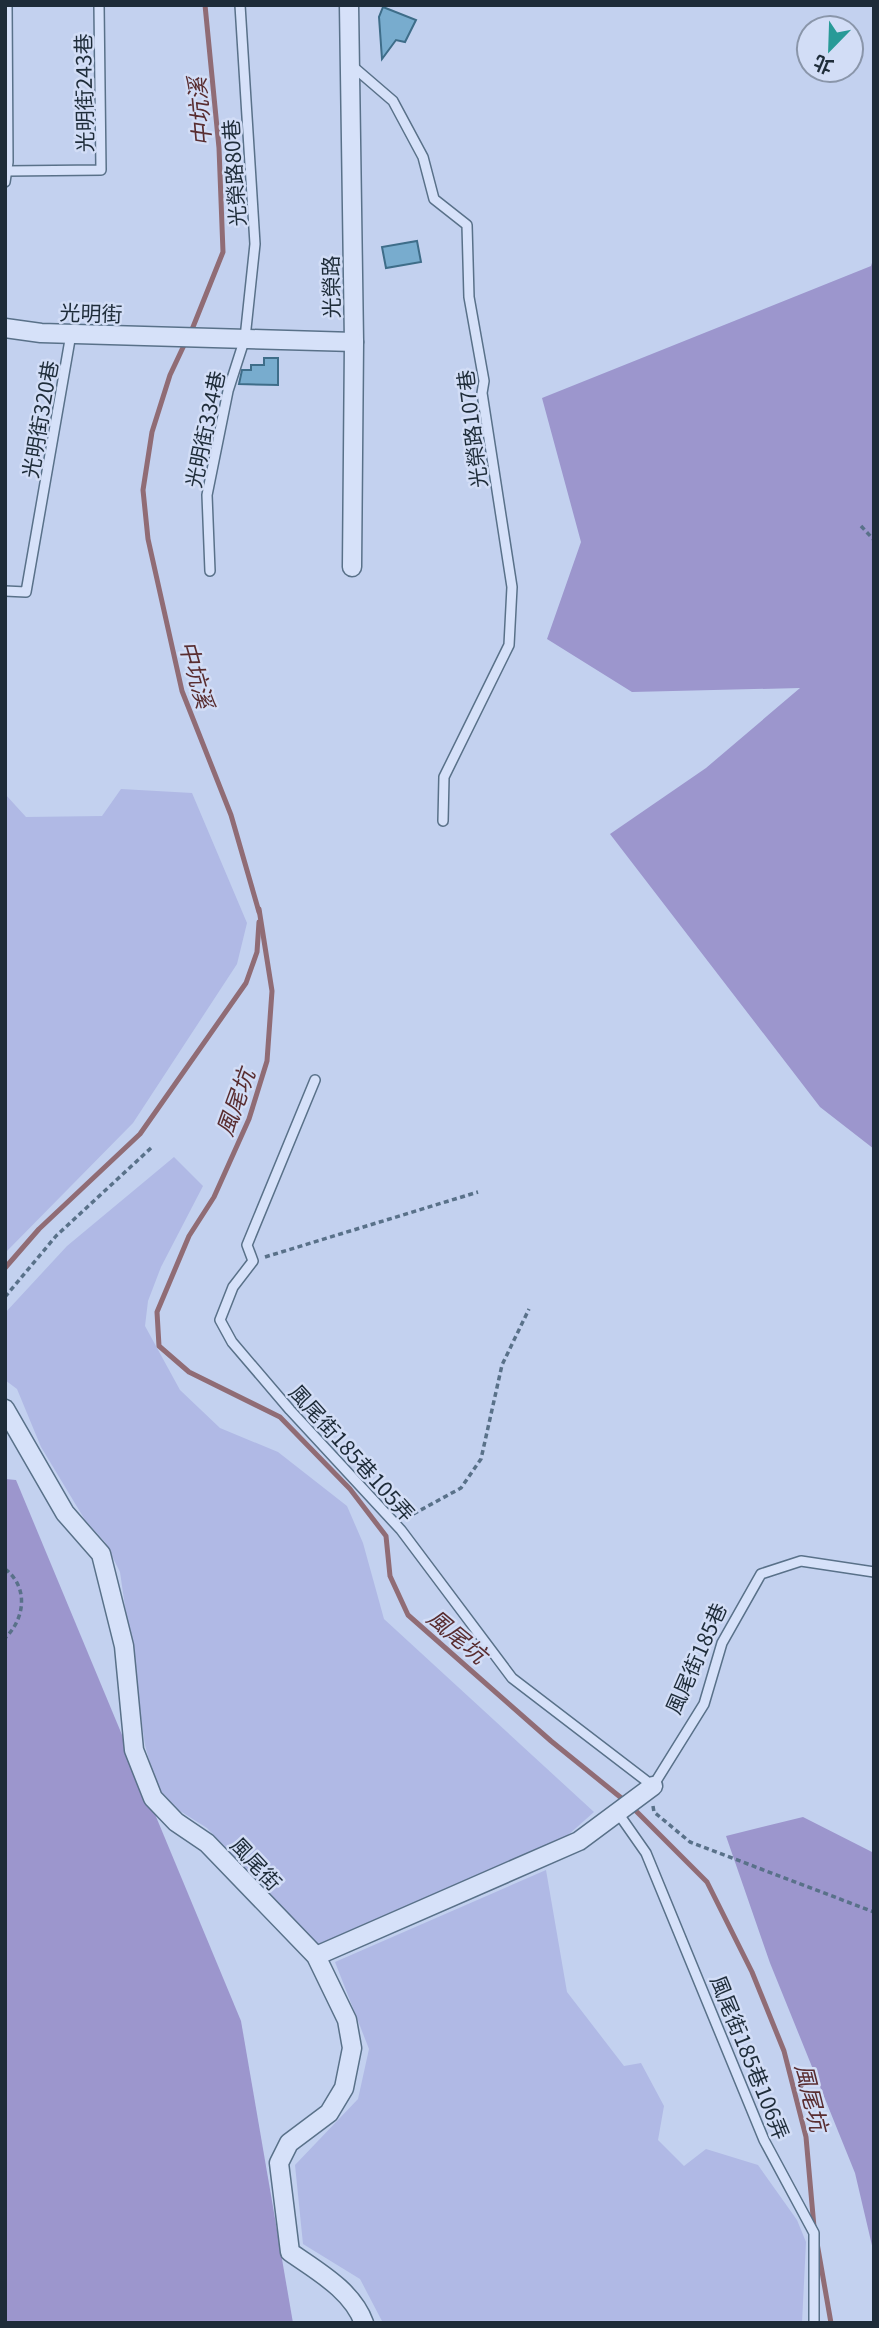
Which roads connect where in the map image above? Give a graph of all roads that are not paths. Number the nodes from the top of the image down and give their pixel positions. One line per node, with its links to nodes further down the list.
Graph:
1 (7, 5): 6 (lane)
2 (99, 5): 6 (lane, 光明街243巷)
3 (240, 5): 10 (lane, 光榮路80巷)
4 (349, 5): 5 (street, 光榮路)
5 (348, 63): 11 (street, 光榮路); 15 (lane, 光榮路107巷)
6 (7, 171): 7 (lane)
7 (5, 182)
8 (5, 328): 9 (street, 光明街)
9 (71, 334): 10 (street, 光明街); 14 (lane, 光明街320巷)
10 (245, 338): 11 (street); 13 (lane, 光明街334巷)
11 (354, 342): 12 (street, 光榮路)
12 (352, 567)
13 (210, 570)
14 (5, 591)
15 (443, 821)
16 (315, 1080): 19 (lane, 風尾街185巷105弄)
17 (5, 1409): 21 (street, 風尾街)
18 (874, 1572): 19 (lane, 風尾街185巷)
19 (653, 1786): 20 (street)
20 (618, 1813): 21 (street); 23 (lane, 風尾街185巷106弄)
21 (316, 1956): 22 (street, 風尾街)
22 (364, 2323)
23 (814, 2323)

